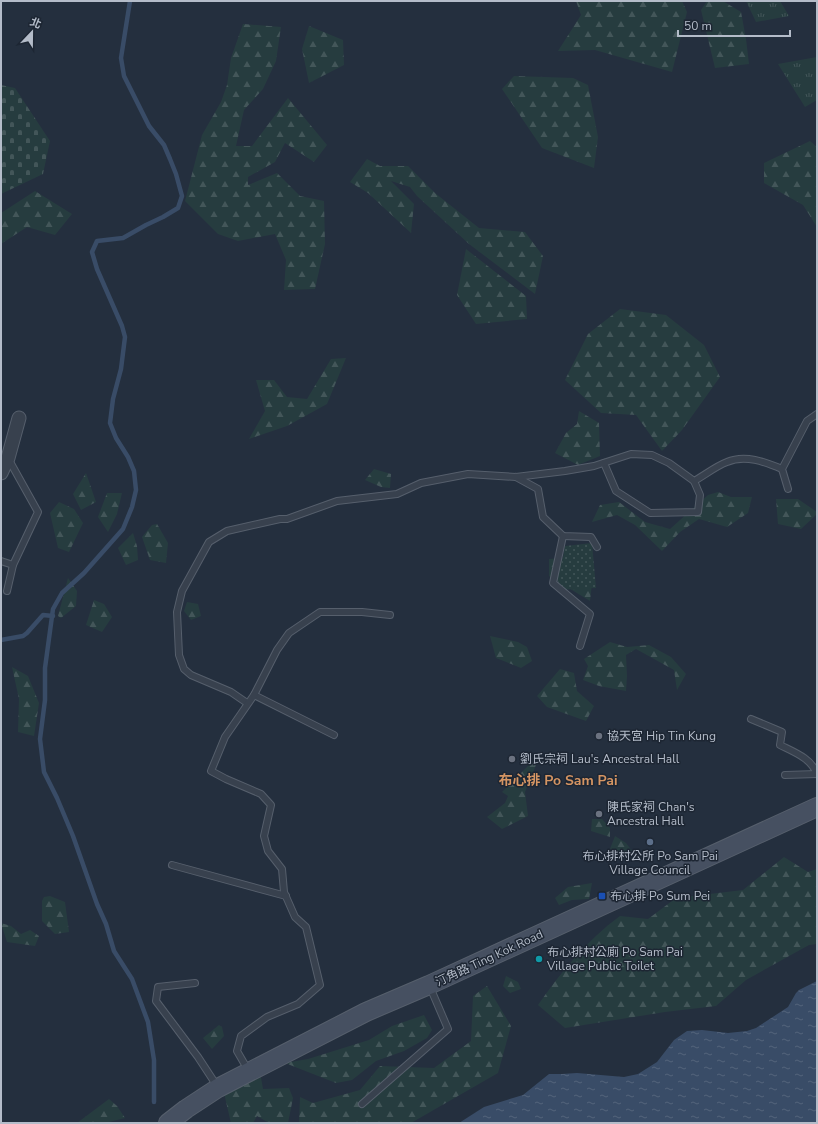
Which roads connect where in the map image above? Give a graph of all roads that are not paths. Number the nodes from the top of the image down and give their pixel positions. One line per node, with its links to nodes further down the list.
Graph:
1 (817, 414): 5 (lane)
2 (19, 418): 3 (street)
3 (8, 458): 6 (street); 13 (lane)
4 (604, 463): 7 (lane); 8 (lane); 8 (lane)
5 (782, 468): 8 (lane); 9 (lane)
6 (1, 473)
7 (516, 477): 10 (lane); 18 (lane)
8 (694, 481)
9 (788, 489)
10 (563, 536): 11 (lane); 16 (lane)
11 (597, 547)
12 (1, 561): 13 (lane)
13 (13, 565): 14 (lane)
14 (7, 591)
15 (390, 615): 17 (lane)
16 (580, 646)
17 (254, 695): 18 (lane); 20 (lane)
18 (247, 703): 25 (lane)
19 (751, 719): 21 (lane)
20 (334, 735)
21 (817, 774): 22 (lane)
22 (785, 775)
23 (817, 807): 27 (main road, 汀角路 Ting Kok Road)
24 (172, 865): 25 (lane)
25 (286, 896): 28 (lane)
26 (196, 983): 29 (lane)
27 (429, 985): 28 (main road, 汀角路 Ting Kok Road); 30 (lane)
28 (249, 1072): 29 (main road, 汀角路 Ting Kok Road)
29 (218, 1088): 31 (main road, 汀角路 Ting Kok Road)
30 (362, 1104)
31 (168, 1123)

